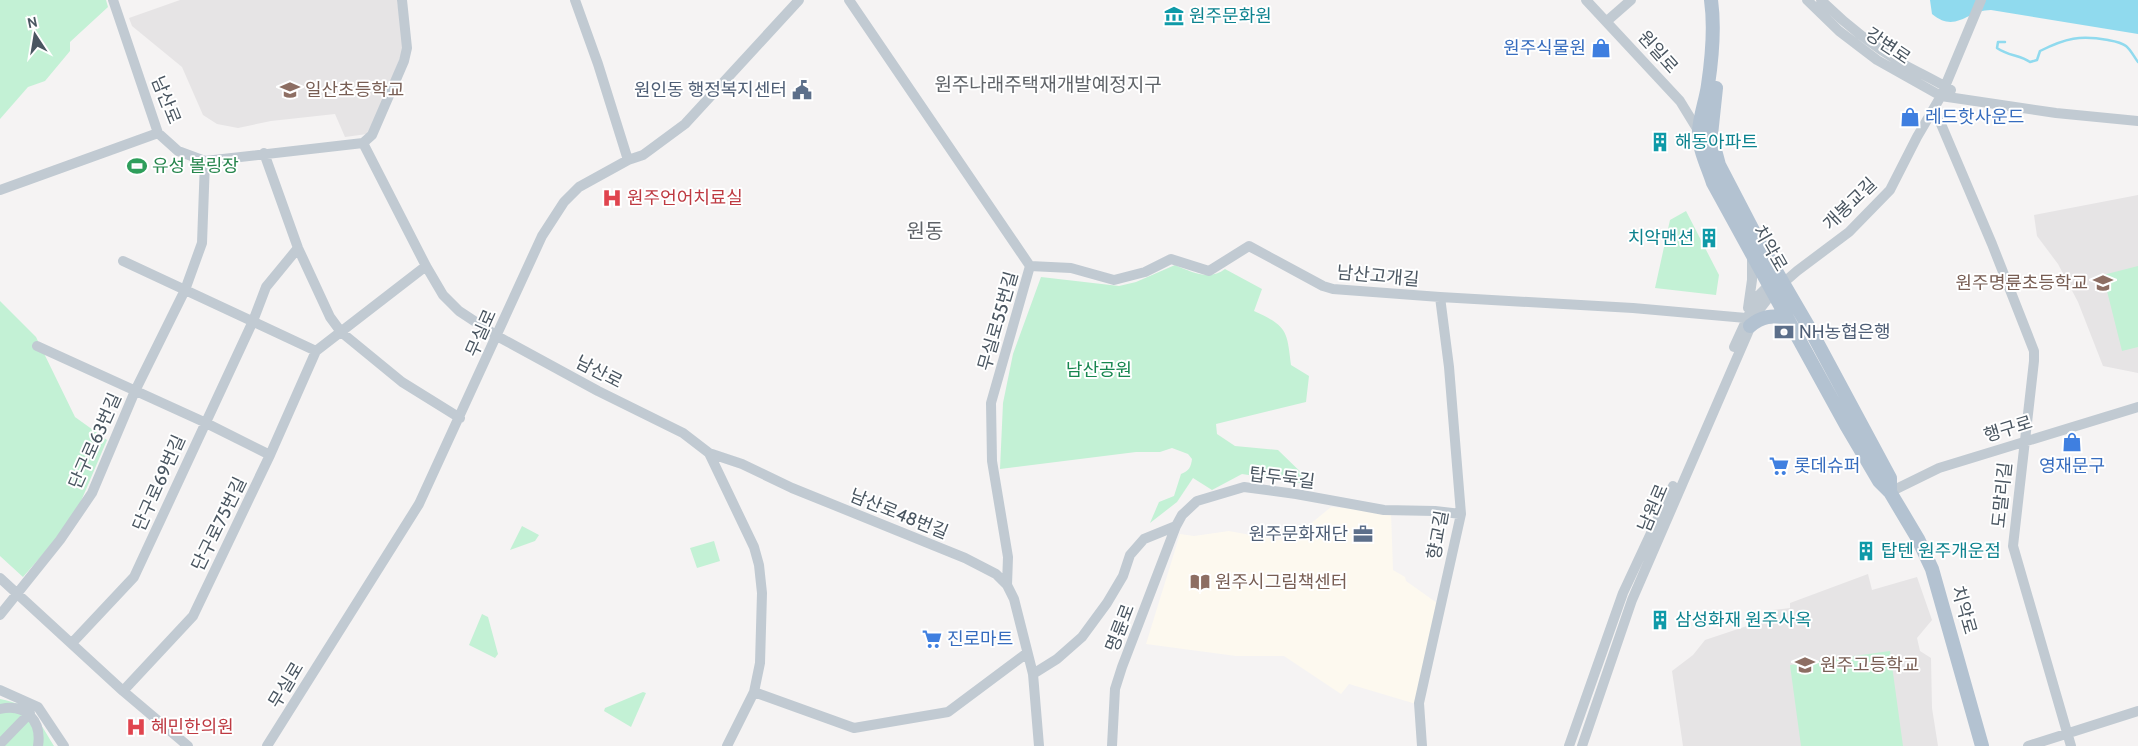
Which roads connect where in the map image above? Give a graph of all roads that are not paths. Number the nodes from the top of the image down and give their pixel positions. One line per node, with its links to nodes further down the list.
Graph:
1 (113, 0): 17 (street, 남산로)
2 (402, 0): 18 (street)
3 (575, 0): 20 (street)
4 (799, 0): 20 (street, 무실로)
5 (849, 0): 27 (street, 무실로55번길)
6 (1586, 0): 12 (street, 원일로)
7 (1631, 0): 12 (street)
8 (1807, 0): 13 (street, 강변로)
9 (1821, 0): 13 (street, 강변로)
10 (1981, 0): 13 (street, 개봉교길)
11 (1713, 2): 16 (main road, 치악로); 28 (main road, 치악로)
12 (1607, 21): 16 (street, 원일로)
13 (1943, 92): 14 (street, 개봉교길); 15 (street, 강변로)
14 (1934, 110): 28 (street, 개봉교길); 42 (street, 도말리길)
15 (2138, 121)
16 (1699, 132): 24 (main road, 치악로)
17 (158, 133): 21 (street, 남산로); 22 (street)
18 (363, 143): 19 (street, 남산로); 26 (street, 남산로)
19 (264, 153): 21 (street, 남산로); 23 (street)
20 (628, 160): 35 (street, 무실로)
21 (205, 161): 29 (street, 단구로63번길)
22 (0, 190)
23 (298, 248): 32 (street, 단구로69번길); 34 (street)
24 (1752, 254): 28 (main road, 치악로); 33 (street)
25 (123, 261): 29 (street)
26 (426, 266): 34 (street, 단구로75번길); 35 (street, 남산로)
27 (1030, 266): 30 (street, 남산고개길); 49 (street, 무실로55번길)
28 (1776, 284): 31 (main road, 치악로); 33 (street, 남원로); 45 (main road, 치악로)
29 (184, 290): 32 (street); 38 (street, 단구로63번길)
30 (1440, 297): 33 (street, 남산고개길); 46 (street, 향교길)
31 (1787, 318): 33 (main road); 45 (main road, 치악로)
32 (253, 321): 37 (street); 41 (street, 단구로69번길)
33 (1748, 322): 71 (street, 남원로); 72 (street, 남원로)
34 (341, 332): 37 (street, 단구로75번길); 40 (street)
35 (497, 336): 40 (street, 무실로); 43 (street, 남산로)
36 (37, 346): 38 (street)
37 (316, 351): 44 (street, 단구로75번길)
38 (135, 391): 41 (street); 50 (street, 단구로63번길)
39 (2138, 407): 42 (street, 행구로)
40 (460, 418): 66 (street, 무실로)
41 (204, 422): 44 (street); 52 (street, 단구로69번길)
42 (2024, 441): 45 (street, 행구로); 61 (street, 도말리길)
43 (709, 453): 49 (street, 남산로48번길); 57 (street, 남산로)
44 (270, 455): 56 (street, 단구로75번길)
45 (1890, 492): 73 (main road, 치악로)
46 (1461, 514): 47 (street, 탑두둑길); 70 (street, 향교길)
47 (1176, 526): 54 (street); 69 (street, 명륜로)
48 (0, 578): 50 (street)
49 (1007, 585): 53 (street, 남산로48번길)
50 (18, 594): 51 (street, 단구로63번길); 52 (street)
51 (0, 615)
52 (72, 643): 56 (street)
53 (1028, 653): 54 (street, 남산로48번길); 57 (street)
54 (1033, 674): 68 (street, 남산로48번길)
55 (0, 690): 64 (street)
56 (123, 691): 65 (street)
57 (754, 692): 67 (street, 남산로)
58 (0, 709): 60 (street)
59 (2138, 711): 61 (street)
60 (30, 713): 62 (street); 63 (street)
61 (2067, 734): 74 (street); 75 (street, 도말리길)
62 (0, 744)
63 (38, 746)
64 (64, 746)
65 (188, 746)
66 (267, 746)
67 (727, 746)
68 (1039, 746)
69 (1112, 746)
70 (1422, 746)
71 (1569, 746)
72 (1582, 746)
73 (1982, 746)
74 (2028, 746)
75 (2071, 746)

